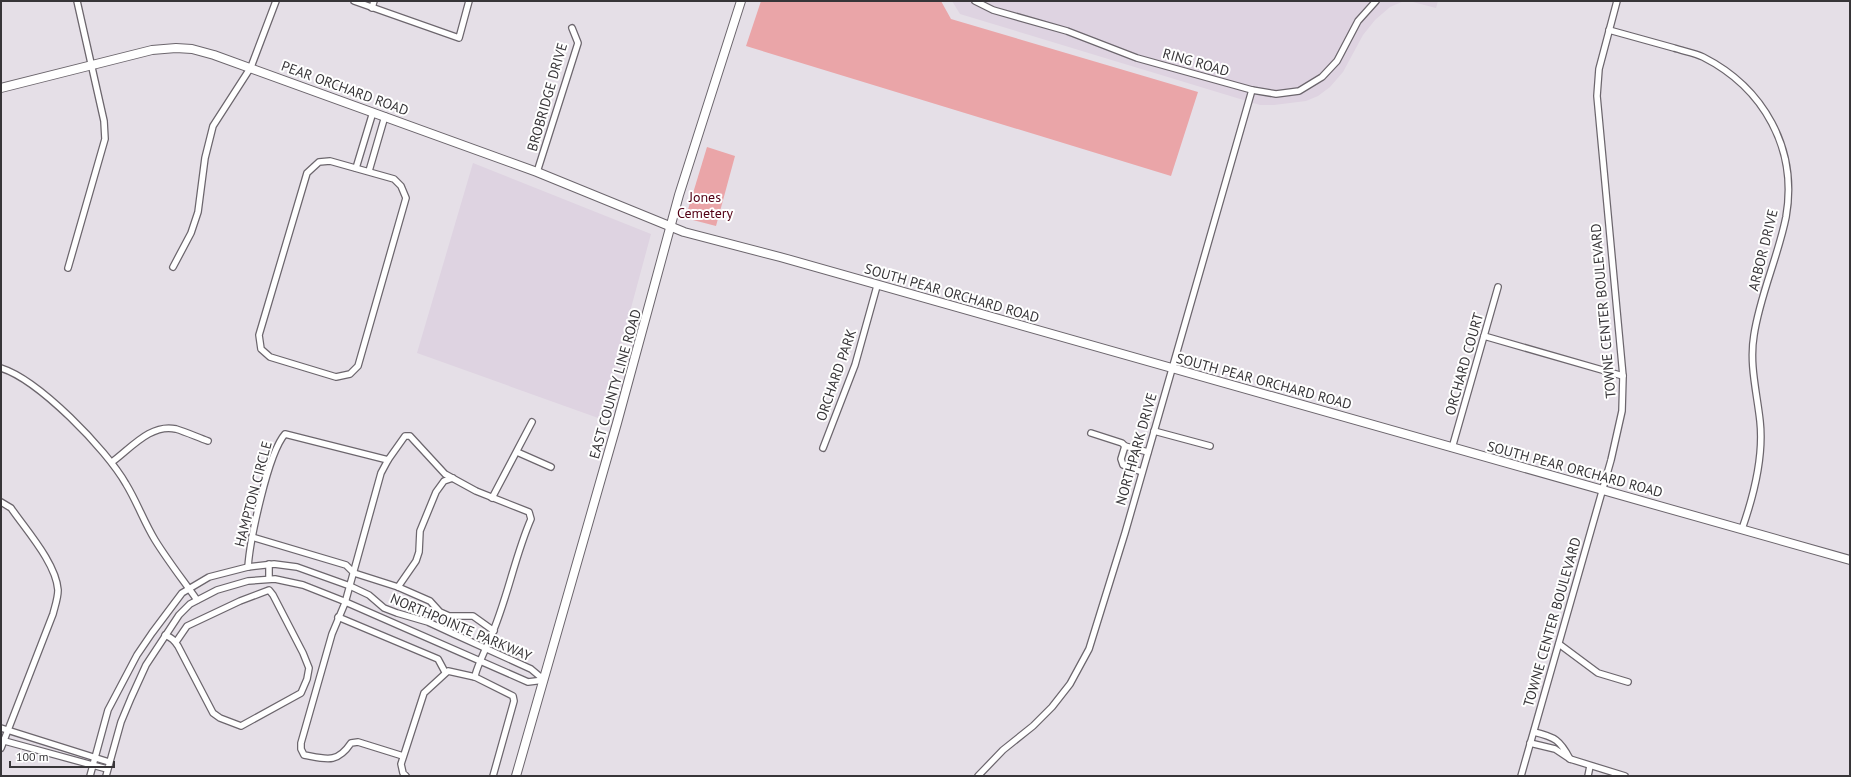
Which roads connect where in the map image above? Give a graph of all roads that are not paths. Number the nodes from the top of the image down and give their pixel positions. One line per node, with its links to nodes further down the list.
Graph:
1 (77, 1): 13 (street)
2 (276, 1): 14 (street)
3 (354, 1): 10 (street)
4 (374, 1): 10 (street)
5 (469, 1): 10 (street)
6 (741, 1): 22 (street, EAST COUNTY LINE ROAD)
7 (975, 1): 16 (street, RING ROAD)
8 (1376, 1): 16 (street, RING ROAD)
9 (1617, 1): 12 (street, TOWNE CENTER BOULEVARD)
10 (372, 8)
11 (572, 28): 21 (street, BROBRIDGE DRIVE)
12 (1609, 30): 30 (street, TOWNE CENTER BOULEVARD); 49 (street, ARBOR DRIVE)
13 (92, 64): 14 (street, PEAR ORCHARD ROAD); 15 (street, PEAR ORCHARD ROAD); 24 (street)
14 (251, 67): 17 (street, PEAR ORCHARD ROAD); 23 (street)
15 (1, 88)
16 (1252, 90): 29 (street, NORTHPARK DRIVE)
17 (373, 112): 18 (street, PEAR ORCHARD ROAD); 19 (street)
18 (385, 116): 20 (street); 21 (street, PEAR ORCHARD ROAD)
19 (356, 168): 20 (street); 20 (street)
20 (369, 171)
21 (538, 172): 22 (street, PEAR ORCHARD ROAD)
22 (671, 226): 25 (street, SOUTH PEAR ORCHARD ROAD); 70 (street, EAST COUNTY LINE ROAD)
23 (173, 267)
24 (68, 268)
25 (877, 286): 29 (street, SOUTH PEAR ORCHARD ROAD); 37 (street, ORCHARD PARK)
26 (1498, 287): 27 (street, ORCHARD COURT)
27 (1484, 336): 30 (street); 38 (street, ORCHARD COURT)
28 (1, 368): 42 (street)
29 (1172, 369): 32 (street, NORTHPARK DRIVE); 38 (street, SOUTH PEAR ORCHARD ROAD)
30 (1623, 376): 46 (street, TOWNE CENTER BOULEVARD)
31 (532, 422): 39 (street)
32 (1154, 431): 36 (street); 40 (street, NORTHPARK DRIVE)
33 (1092, 433): 35 (street)
34 (208, 441): 42 (street)
35 (1125, 446): 40 (street); 44 (street)
36 (1210, 446)
37 (823, 448)
38 (1452, 448): 46 (street, SOUTH PEAR ORCHARD ROAD)
39 (517, 452): 43 (street); 47 (street)
40 (1148, 452): 44 (street, NORTHPARK DRIVE)
41 (388, 460): 45 (street); 50 (street, HAMPTON CIRCLE); 54 (street)
42 (112, 462): 58 (street)
43 (551, 467)
44 (1142, 472): 93 (street, NORTHPARK DRIVE)
45 (453, 478): 47 (street); 57 (street)
46 (1603, 489): 49 (street, SOUTH PEAR ORCHARD ROAD); 65 (street, TOWNE CENTER BOULEVARD)
47 (492, 498): 62 (street)
48 (1, 502): 72 (street)
49 (1742, 529): 51 (street, SOUTH PEAR ORCHARD ROAD)
50 (252, 537): 53 (street, HAMPTON CIRCLE); 54 (street)
51 (1850, 560)
52 (269, 564): 53 (street, NORTHPOINTE PARKWAY); 55 (street); 56 (street, NORTHPOINTE PARKWAY)
53 (248, 567): 58 (street, NORTHPOINTE PARKWAY)
54 (354, 573): 56 (street); 57 (street)
55 (269, 579): 59 (street, NORTHPOINTE PARKWAY); 60 (street, NORTHPOINTE PARKWAY)
56 (350, 586): 60 (street); 66 (street, NORTHPOINTE PARKWAY)
57 (398, 587): 62 (street)
58 (189, 589): 59 (street); 80 (street, NORTHPOINTE PARKWAY)
59 (197, 600): 63 (street, NORTHPOINTE PARKWAY)
60 (346, 603): 61 (street); 67 (street, NORTHPOINTE PARKWAY)
61 (338, 617): 68 (street); 81 (street)
62 (494, 631): 66 (street)
63 (165, 635): 64 (street); 84 (street, NORTHPOINTE PARKWAY)
64 (176, 642): 64 (street)
65 (1559, 644): 71 (street); 73 (street, TOWNE CENTER BOULEVARD)
66 (486, 649): 67 (street); 70 (street, NORTHPOINTE PARKWAY)
67 (481, 661): 69 (street); 70 (street, NORTHPOINTE PARKWAY)
68 (445, 672): 69 (street); 81 (street)
69 (475, 677): 91 (street)
70 (544, 680): 92 (street, EAST COUNTY LINE ROAD)
71 (1628, 682)
72 (4, 729): 74 (street); 78 (street)
73 (1534, 732): 75 (street, TOWNE CENTER BOULEVARD); 76 (street)
74 (2, 740): 77 (street); 82 (street)
75 (1530, 743): 79 (street); 94 (street, TOWNE CENTER BOULEVARD)
76 (1562, 744): 79 (street); 83 (street)
77 (1, 748)
78 (65, 748): 80 (street); 82 (street)
79 (1557, 750): 83 (street)
80 (95, 756): 84 (street); 85 (street, NORTHPOINTE PARKWAY)
81 (403, 756): 90 (street)
82 (62, 757): 85 (street)
83 (1570, 759): 86 (street)
84 (109, 762): 87 (street, NORTHPOINTE PARKWAY)
85 (92, 766): 87 (street); 88 (street, NORTHPOINTE PARKWAY)
86 (1590, 766): 95 (street); 96 (street)
87 (106, 769): 89 (street, NORTHPOINTE PARKWAY)
88 (90, 776)
89 (106, 776)
90 (406, 776)
91 (493, 776)
92 (516, 776)
93 (978, 776)
94 (1521, 776)
95 (1588, 776)
96 (1625, 776)

